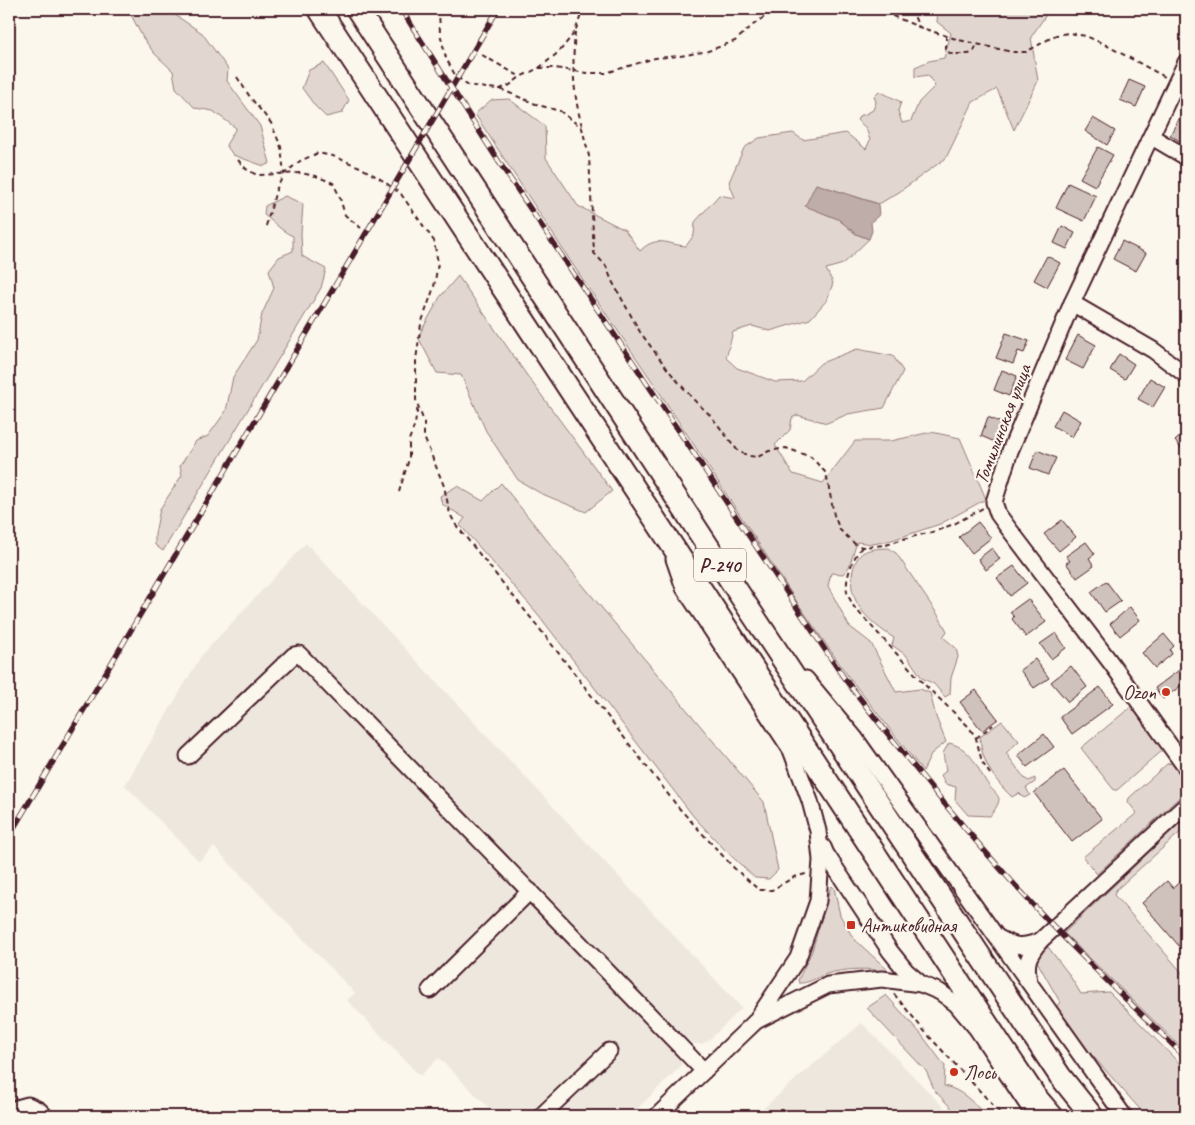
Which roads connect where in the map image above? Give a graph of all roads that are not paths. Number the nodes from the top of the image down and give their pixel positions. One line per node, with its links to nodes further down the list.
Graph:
1 (319, 9): 8 (highway, Р-240)
2 (357, 9): 9 (highway, Р-240)
3 (1186, 62): 4 (street, Томилинская улица)
4 (1152, 137): 5 (street); 6 (street, Томилинская улица)
5 (1186, 157)
6 (1072, 303): 7 (street); 11 (street, Томилинская улица)
7 (1186, 374)
8 (664, 535): 13 (street); 28 (highway, Р-240)
9 (751, 612): 15 (street); 29 (highway, Р-240)
10 (188, 756): 14 (street)
11 (1186, 768)
12 (1186, 805): 16 (street)
13 (818, 831): 18 (street); 20 (street)
14 (530, 891): 19 (street); 22 (street)
15 (996, 936): 16 (street); 17 (street)
16 (1040, 941): 17 (street)
17 (1030, 983): 30 (street)
18 (921, 984): 20 (street); 27 (street)
19 (430, 990)
20 (754, 1022): 22 (street)
21 (609, 1051): 25 (street)
22 (704, 1071): 26 (street)
23 (9, 1116): 24 (street)
24 (45, 1116)
25 (541, 1116)
26 (658, 1116)
27 (1035, 1116)
28 (1052, 1116)
29 (1092, 1116)
30 (1124, 1116)

